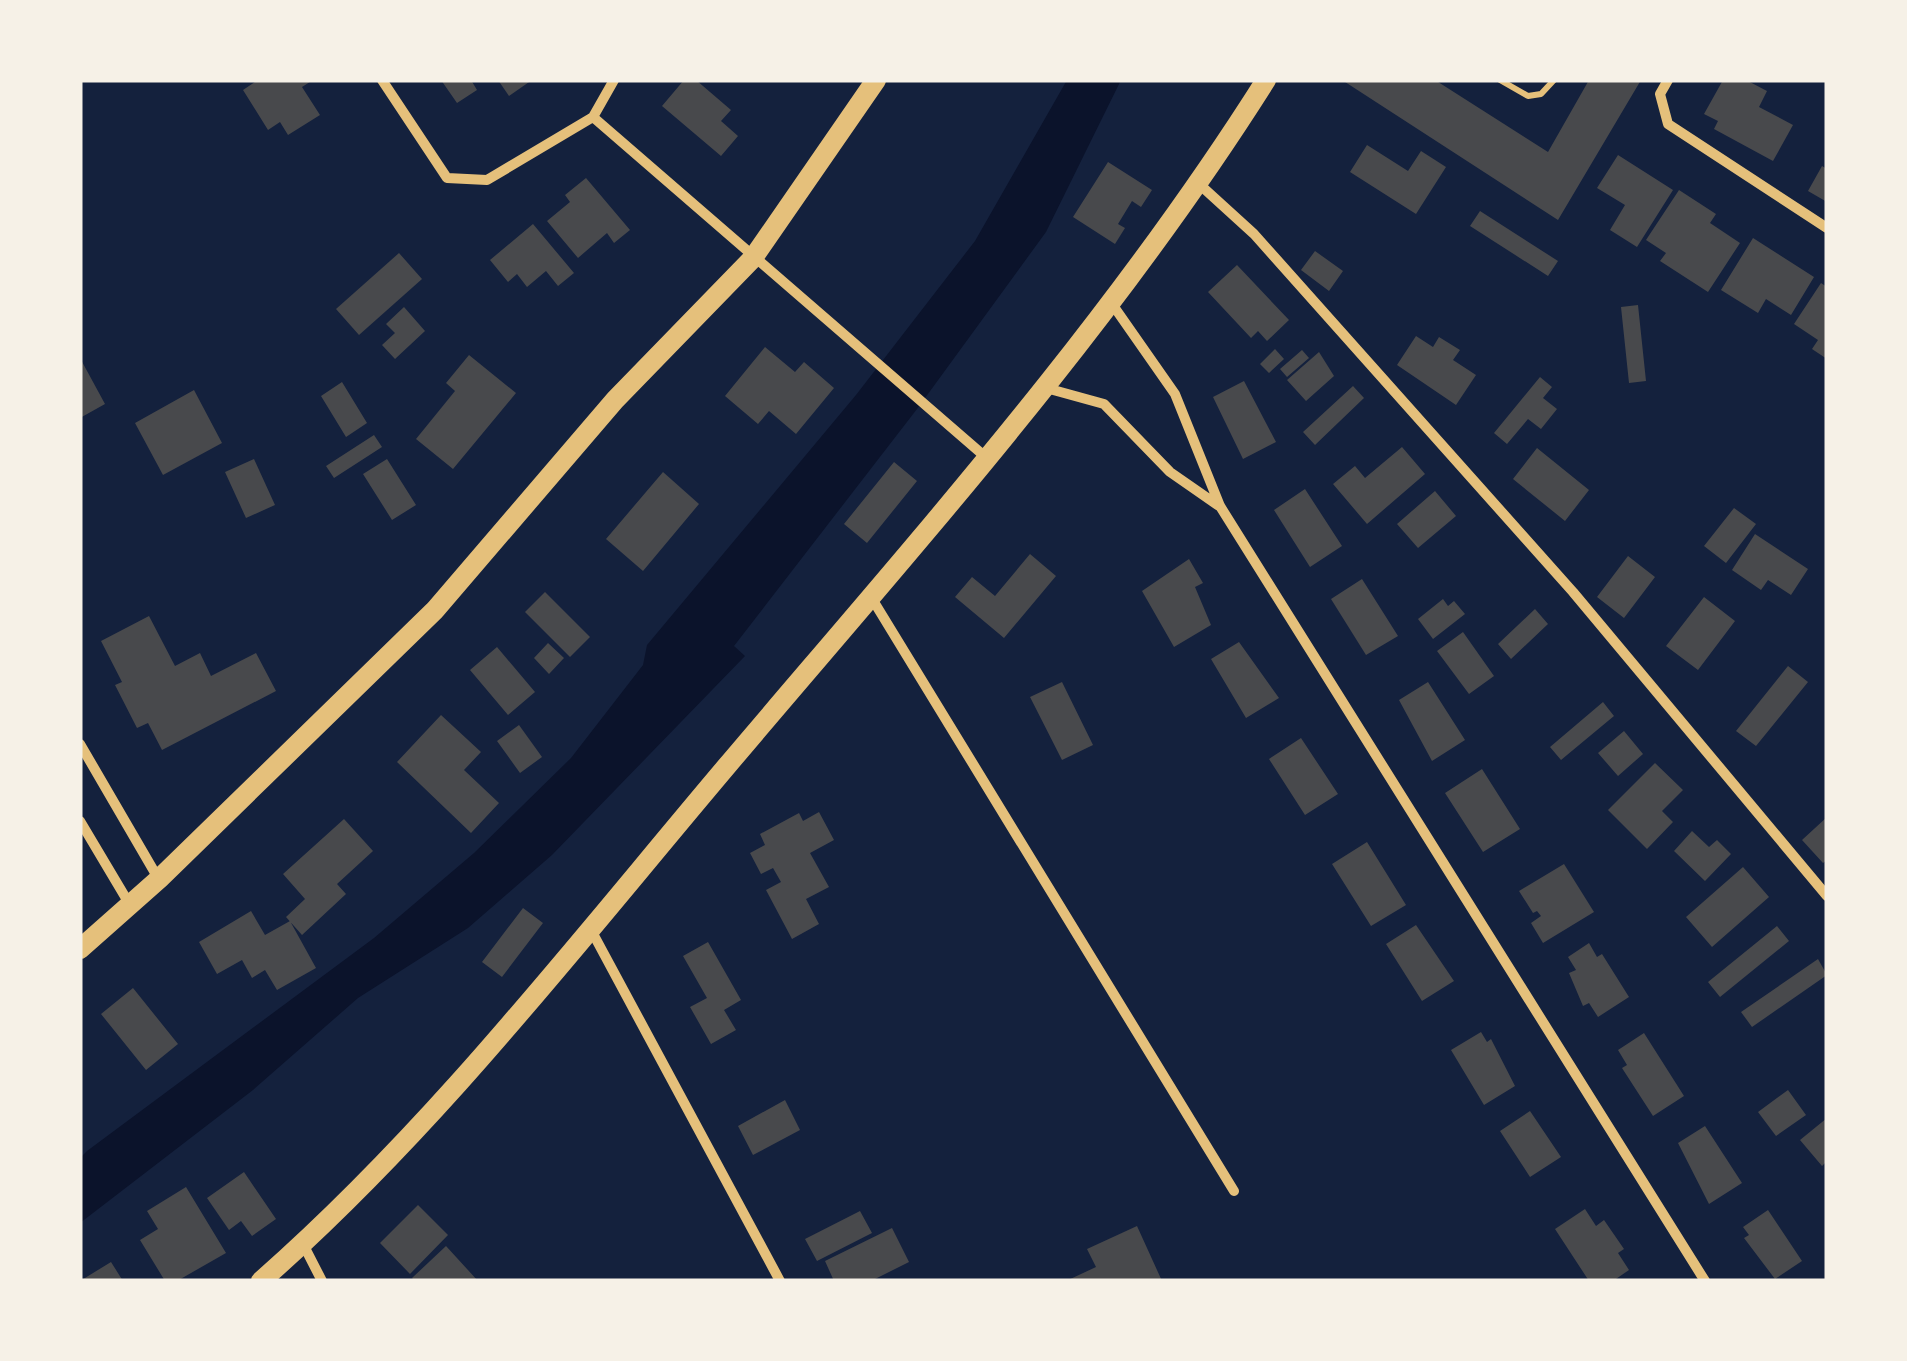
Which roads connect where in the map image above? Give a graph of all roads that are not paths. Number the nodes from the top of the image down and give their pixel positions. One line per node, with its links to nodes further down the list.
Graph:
1 (382, 80): 8 (street)
2 (614, 80): 8 (street)
3 (876, 80): 11 (main road)
4 (1266, 80): 9 (main road)
5 (1500, 80): 6 (lane)
6 (1554, 80)
7 (1668, 80): 10 (street)
8 (594, 116): 11 (street)
9 (1197, 183): 12 (main road); 20 (street)
10 (1827, 228)
11 (753, 258): 14 (street); 19 (main road)
12 (1110, 301): 13 (main road); 15 (street)
13 (1046, 388): 14 (main road); 15 (street)
14 (989, 460): 16 (main road)
15 (1220, 506): 29 (street)
16 (870, 596): 22 (main road); 24 (street)
17 (80, 744): 19 (street)
18 (80, 821): 21 (street)
19 (159, 879): 21 (main road)
20 (1827, 896)
21 (130, 905): 23 (main road)
22 (590, 928): 25 (main road); 28 (street)
23 (80, 949)
24 (1234, 1191)
25 (303, 1244): 26 (main road); 27 (street)
26 (262, 1281)
27 (322, 1281)
28 (780, 1281)
29 (1705, 1281)

